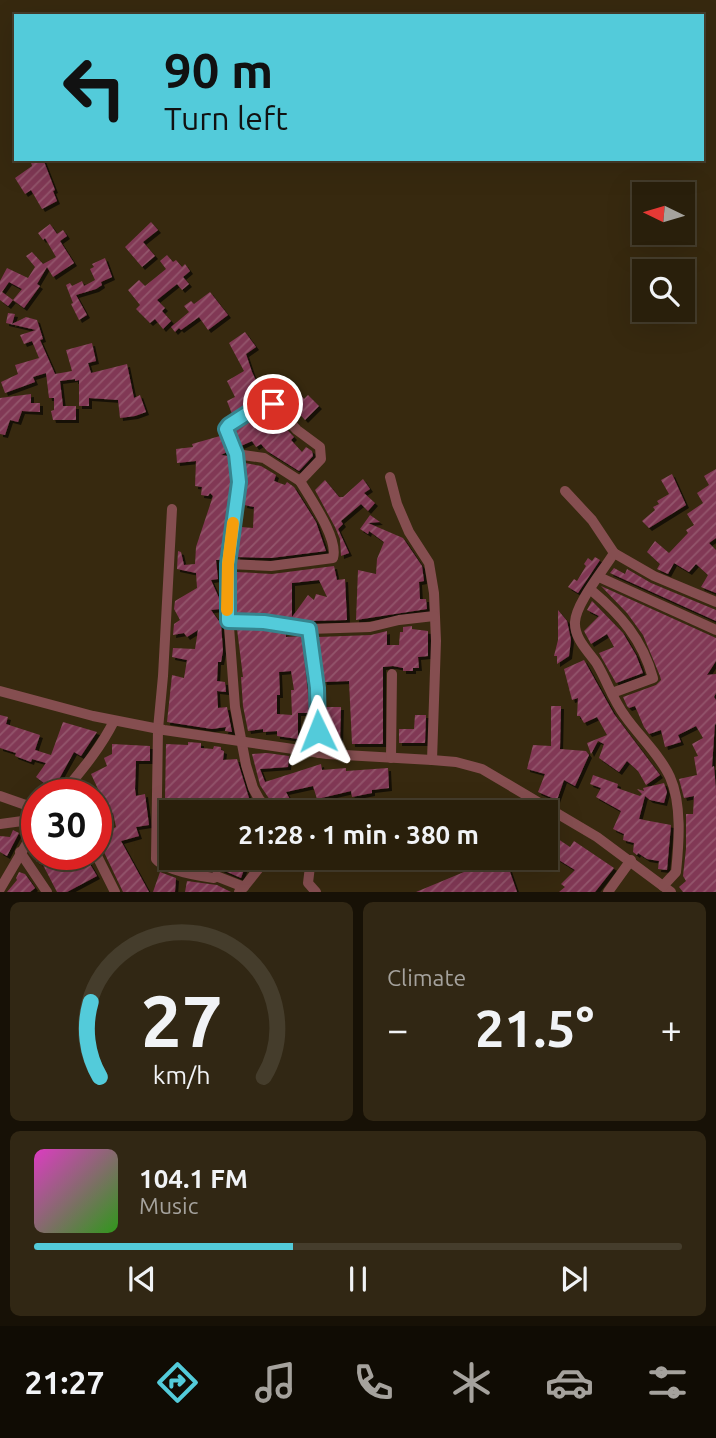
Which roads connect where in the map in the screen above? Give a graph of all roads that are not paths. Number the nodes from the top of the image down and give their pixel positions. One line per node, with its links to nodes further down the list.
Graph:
1 (236, 454): 3 (street); 3 (street); 7 (street)
2 (390, 477): 11 (street)
3 (300, 481): 7 (street)
4 (565, 491): 6 (street)
5 (172, 509): 19 (street)
6 (614, 553): 8 (street); 10 (street)
7 (228, 564): 12 (street)
8 (599, 577): 9 (street); 14 (street)
9 (591, 590): 17 (street); 17 (street)
10 (716, 602)
11 (434, 616): 13 (street); 23 (street)
12 (228, 621): 13 (street); 20 (street)
13 (309, 629): 21 (street)
14 (716, 630)
15 (392, 674): 22 (street)
16 (0, 691): 18 (street)
17 (612, 693): 37 (street)
18 (114, 721): 19 (street); 24 (street)
19 (158, 729): 20 (street); 36 (street)
20 (242, 742): 21 (street); 26 (street)
21 (319, 753): 22 (street)
22 (391, 758): 23 (street)
23 (432, 760): 31 (street)
24 (75, 779)
25 (0, 796): 27 (street)
26 (260, 800)
27 (21, 803)
28 (21, 821): 29 (street)
29 (0, 824)
30 (20, 852): 35 (street); 38 (street)
31 (631, 860): 37 (street); 41 (street)
32 (104, 870): 39 (street)
33 (257, 870): 36 (street)
34 (310, 870): 40 (street)
35 (0, 889)
36 (242, 889)
37 (667, 889)
38 (47, 892)
39 (115, 892)
40 (316, 892)
41 (608, 892)

